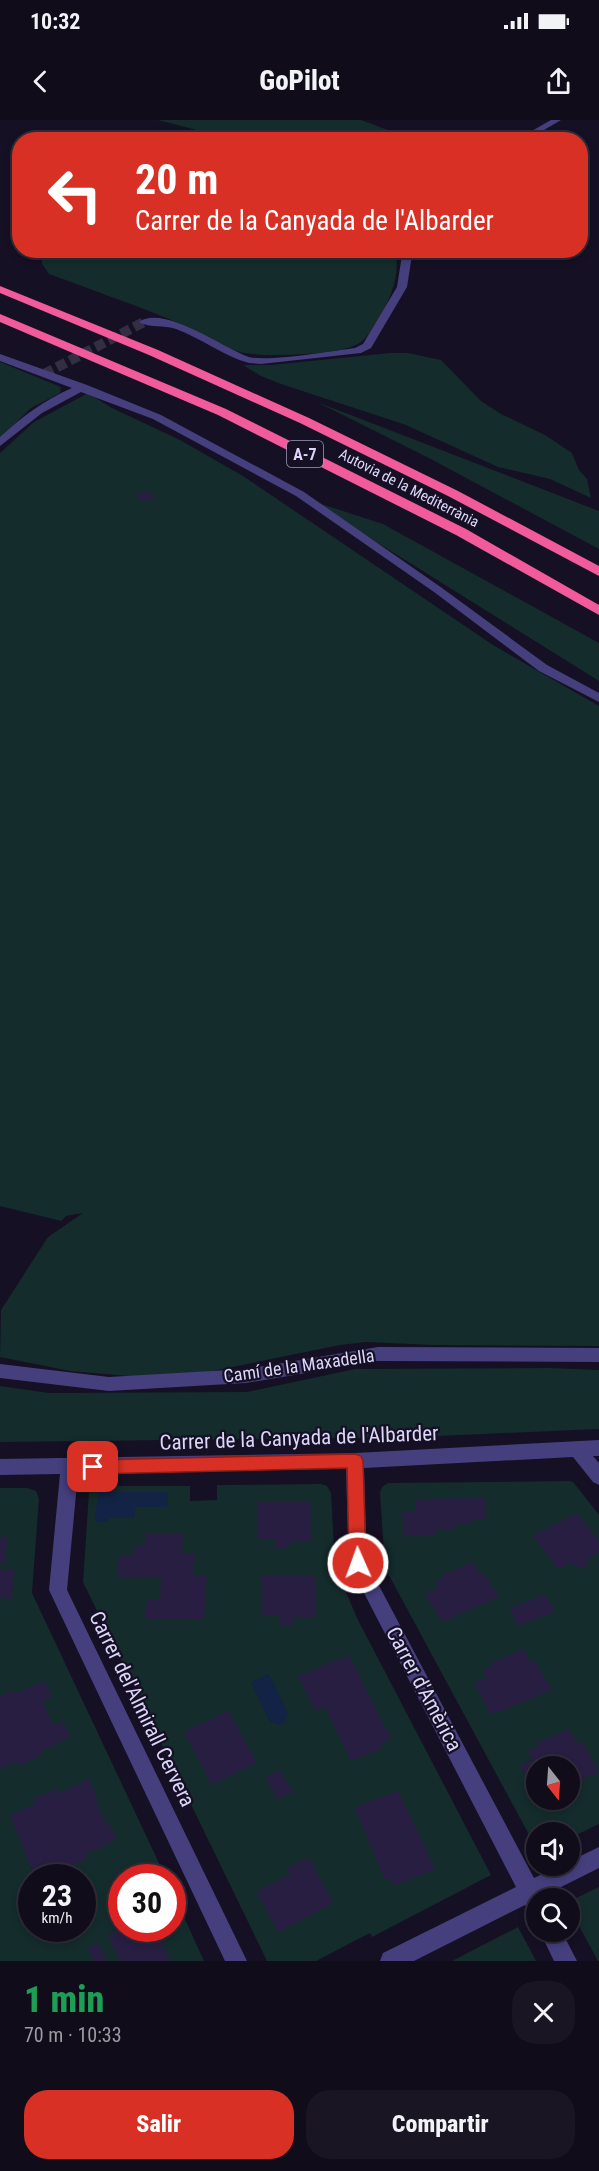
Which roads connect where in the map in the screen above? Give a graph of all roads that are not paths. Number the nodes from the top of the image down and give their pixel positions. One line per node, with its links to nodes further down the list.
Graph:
1 (557, 120): 2 (street)
2 (535, 132)
3 (407, 258): 6 (street)
4 (0, 289): 10 (highway, Autovia de la Mediterrània / A-7)
5 (0, 318): 11 (highway, Autovia de la Mediterrània / A-7)
6 (144, 322)
7 (0, 357): 8 (street)
8 (83, 387): 9 (street); 12 (street)
9 (0, 443)
10 (599, 572)
11 (599, 611)
12 (599, 698)
13 (599, 1355): 14 (street, Camí de la Maxadella)
14 (0, 1371)
15 (599, 1448): 16 (street, Carrer de la Canyada de l'Albarder)
16 (577, 1449): 17 (street, Carrer de la Canyada de l'Albarder); 20 (street)
17 (355, 1461): 19 (street, Carrer de la Canyada de l'Albarder); 22 (street, Carrer d'Amèrica)
18 (0, 1467): 19 (street, Carrer de la Canyada de l'Albarder)
19 (70, 1467): 26 (street, Carrer del'Almirall Cervera)
20 (599, 1477)
21 (599, 1857): 23 (street)
22 (528, 1888)
23 (549, 1888)
24 (526, 1901): 27 (street)
25 (556, 1942): 28 (street)
26 (236, 1961)
27 (391, 1961)
28 (566, 1961)

